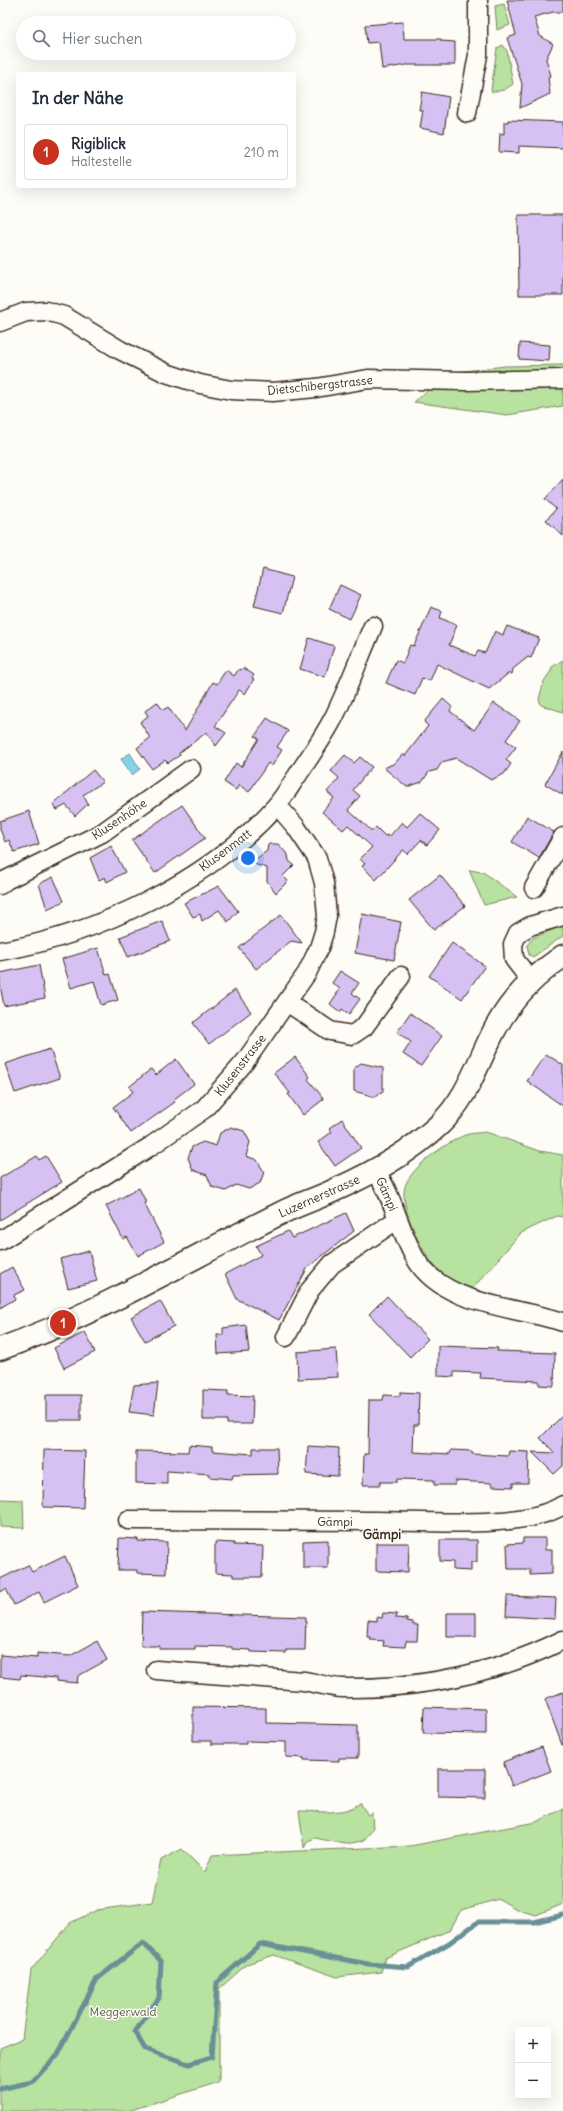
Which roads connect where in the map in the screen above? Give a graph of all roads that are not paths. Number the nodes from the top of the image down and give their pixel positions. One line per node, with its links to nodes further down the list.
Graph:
1 (478, 0): 2 (street)
2 (467, 113)
3 (0, 322): 4 (street, Dietschibergstrasse)
4 (563, 379)
5 (374, 626): 7 (street, Klusenmatt)
6 (191, 769): 9 (street, Klusenhöhe)
7 (277, 805): 12 (street, Klusenmatt); 16 (street, Klusenstrasse)
8 (563, 837): 10 (street)
9 (0, 885)
10 (534, 888)
11 (563, 916): 15 (street)
12 (0, 950)
13 (563, 956): 15 (main road, Luzernerstrasse)
14 (401, 976): 16 (street)
15 (531, 981): 17 (main road, Luzernerstrasse)
16 (287, 1002): 19 (street, Klusenstrasse)
17 (375, 1170): 18 (street, Gämpi); 22 (main road, Luzernerstrasse)
18 (398, 1219): 20 (street, Gämpi); 21 (street, Gämpi)
19 (0, 1241)
20 (563, 1322)
21 (286, 1337)
22 (0, 1349)
23 (563, 1505): 24 (street, Gämpi)
24 (128, 1520)
25 (563, 1640): 26 (street)
26 (156, 1670)

